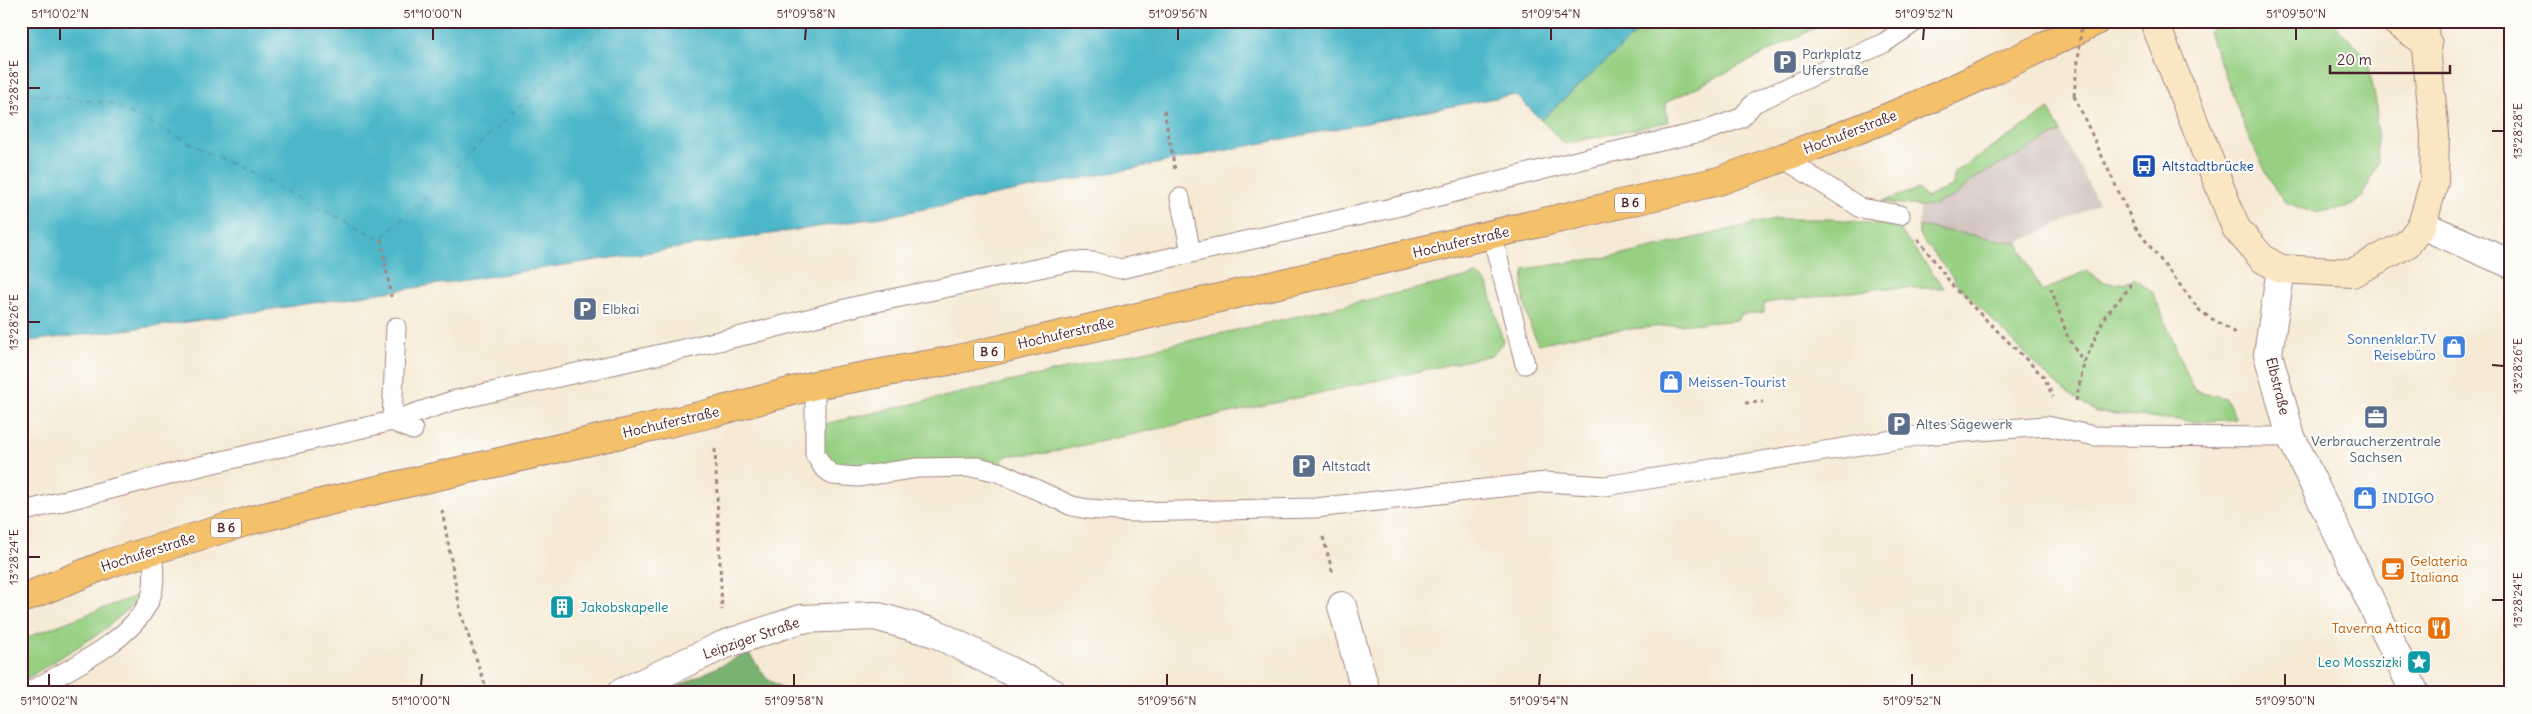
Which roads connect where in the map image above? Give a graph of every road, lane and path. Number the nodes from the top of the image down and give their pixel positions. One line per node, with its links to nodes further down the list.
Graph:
1 (1916, 21): 14 (lane)
2 (2081, 21): 20 (path, bridge)
3 (2096, 21): 8 (main road, Hochuferstraße / B 6)
4 (2154, 21): 16 (main road)
5 (2395, 21): 6 (main road)
6 (2426, 33): 11 (main road)
7 (1164, 110): 9 (path)
8 (1783, 158): 10 (lane); 12 (main road, Hochuferstraße / B 6)
9 (1180, 198): 14 (lane)
10 (1900, 215): 29 (path)
11 (2422, 225): 15 (street); 16 (main road)
12 (1492, 235): 22 (lane); 23 (main road, Hochuferstraße / B 6)
13 (381, 239): 19 (path)
14 (1191, 253): 27 (lane)
15 (2511, 264)
16 (2281, 269): 20 (street, Elbstraße)
17 (2129, 281): 21 (path)
18 (2051, 288): 21 (path)
19 (396, 327): 27 (lane)
20 (2268, 354): 30 (street, Elbstraße)
21 (2084, 363): 24 (path)
22 (1525, 364)
23 (815, 385): 31 (main road, Hochuferstraße / B 6); 33 (lane)
24 (2076, 398)
25 (1763, 402): 26 (path)
26 (1745, 403)
27 (392, 420): 28 (lane); 34 (lane)
28 (413, 430)
29 (2069, 431): 30 (lane); 33 (lane)
30 (2291, 437): 44 (street, Elbstraße)
31 (436, 475): 35 (main road, Hochuferstraße / B 6); 40 (path)
32 (718, 486): 38 (path)
33 (1314, 508): 37 (path)
34 (21, 512)
35 (152, 550): 36 (main road, Hochuferstraße / B 6); 39 (lane)
36 (21, 599)
37 (1342, 606): 43 (street)
38 (723, 645): 41 (street, Leipziger Straße); 42 (street, Leipziger Straße)
39 (27, 693)
40 (488, 693)
41 (621, 693)
42 (1053, 693)
43 (1366, 693)
44 (2415, 693)

